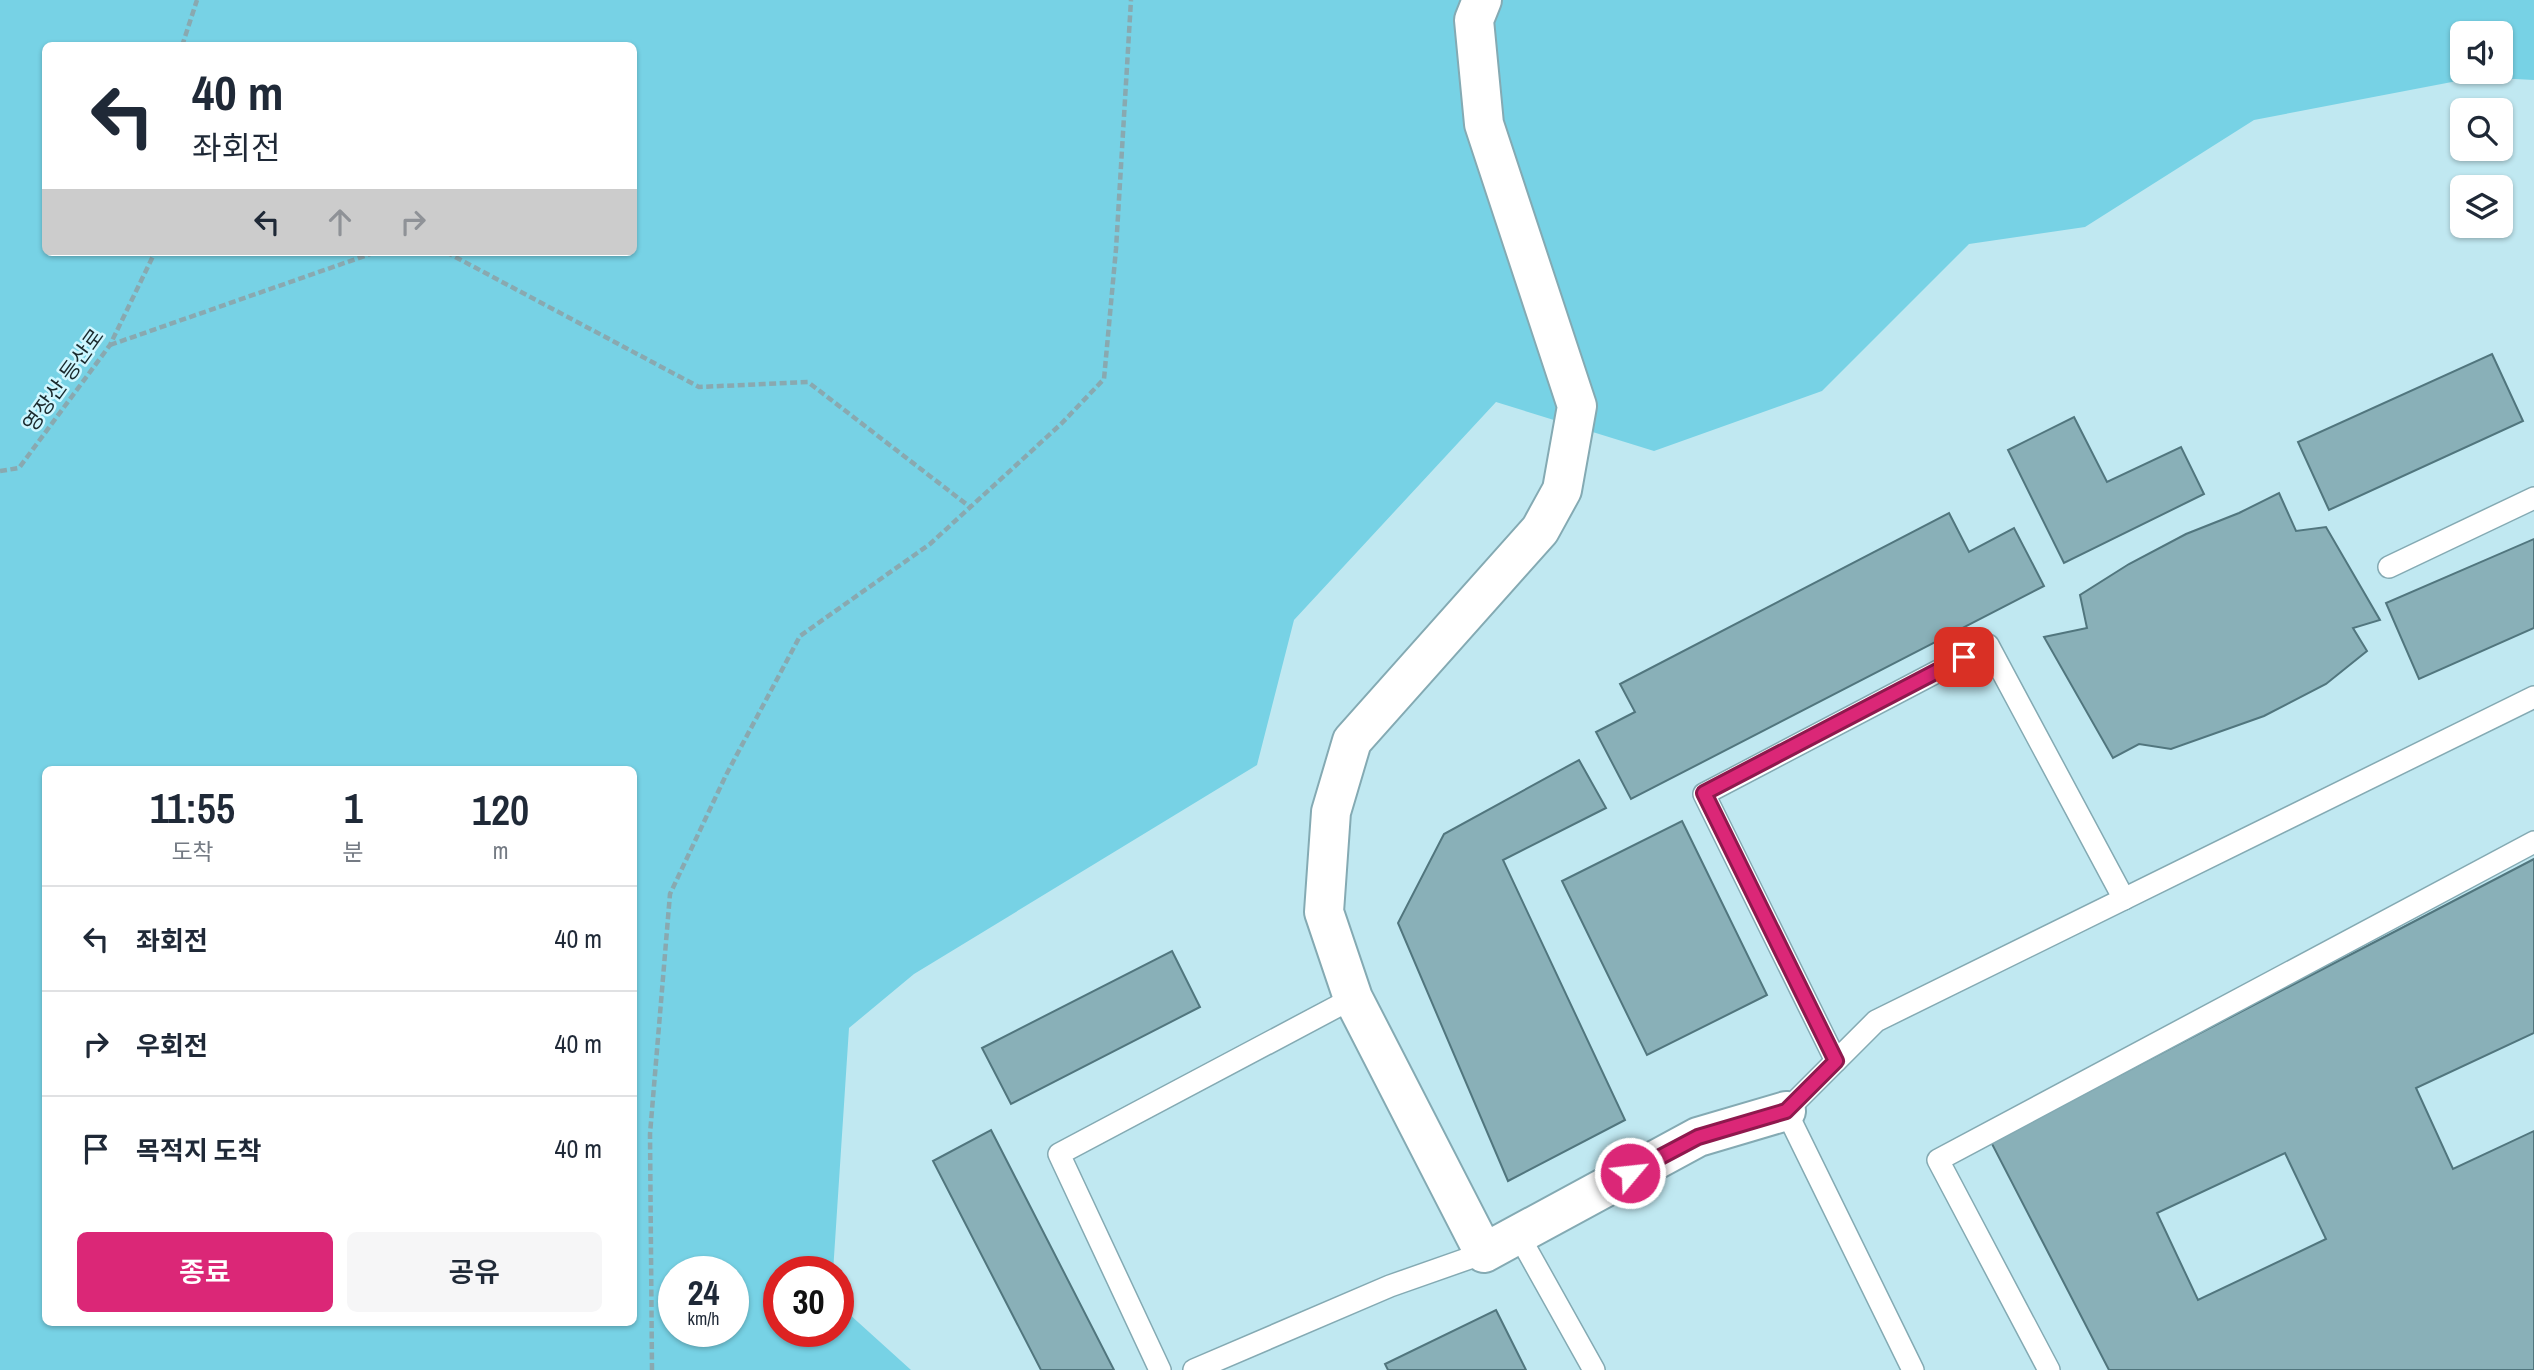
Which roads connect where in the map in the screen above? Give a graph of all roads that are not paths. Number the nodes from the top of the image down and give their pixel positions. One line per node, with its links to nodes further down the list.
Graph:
1 (1482, 0): 7 (street)
2 (2534, 498): 3 (lane)
3 (2389, 567)
4 (2534, 697): 6 (lane)
5 (2534, 842): 16 (lane)
6 (2124, 899): 8 (lane); 8 (lane)
7 (1353, 998): 11 (street); 12 (lane)
8 (1836, 1061): 9 (lane)
9 (1786, 1111): 10 (street); 15 (lane)
10 (1518, 1234): 11 (street); 14 (lane)
11 (1484, 1253): 13 (lane)
12 (1160, 1370)
13 (1194, 1370)
14 (1594, 1370)
15 (1913, 1370)
16 (2049, 1370)

